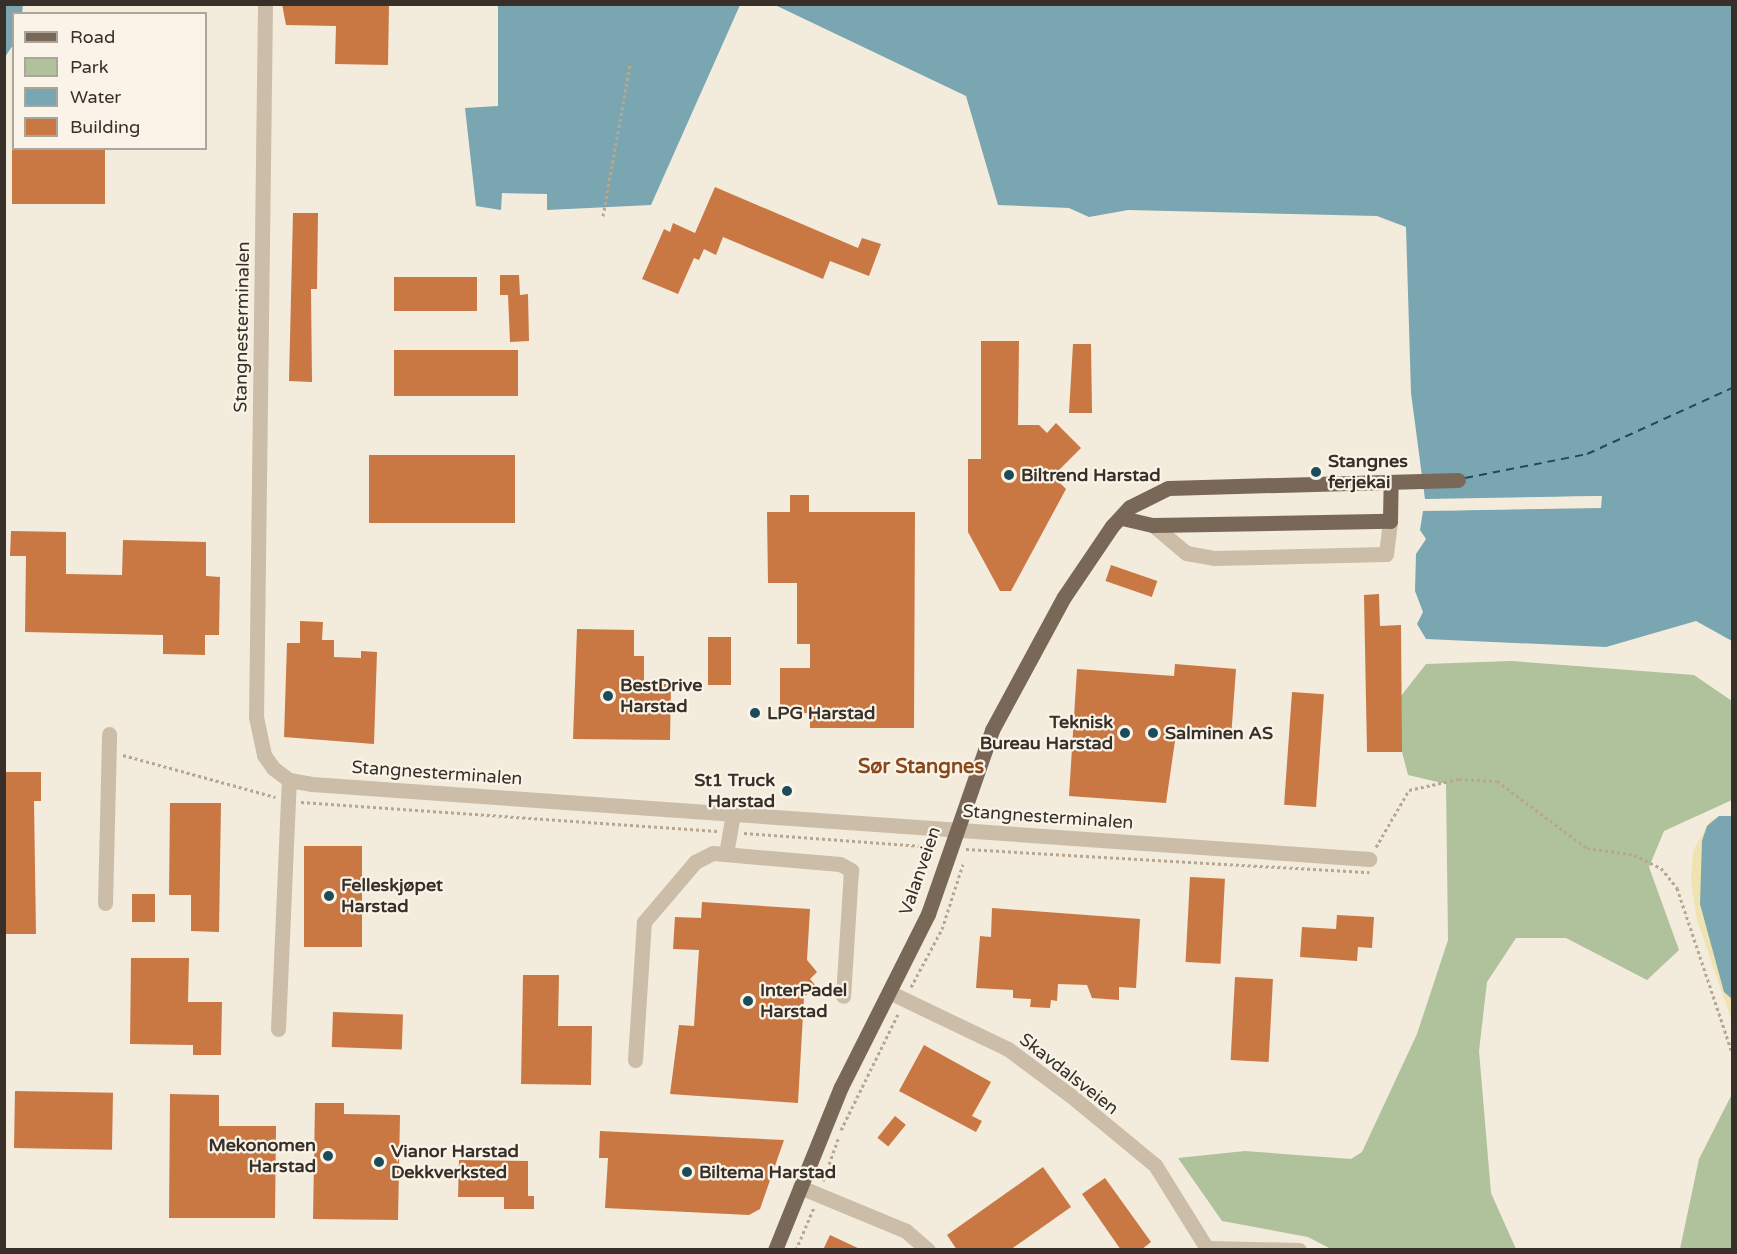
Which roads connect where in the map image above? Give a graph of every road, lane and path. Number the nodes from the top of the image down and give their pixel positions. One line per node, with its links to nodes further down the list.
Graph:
1 (265, 4): 10 (street, Stangnesterminalen)
2 (630, 64): 3 (path)
3 (603, 216)
4 (1458, 480): 5 (main road, Valanveien)
5 (1391, 482): 6 (main road, Valanveien); 7 (main road)
6 (1122, 518): 8 (main road); 12 (main road, Valanveien)
7 (1390, 521): 8 (main road); 8 (street)
8 (1153, 525)
9 (109, 735): 16 (street)
10 (289, 780): 11 (street, Stangnesterminalen); 20 (street)
11 (733, 814): 12 (street, Stangnesterminalen); 14 (street)
12 (962, 831): 13 (path); 15 (street, Stangnesterminalen); 17 (main road, Valanveien)
13 (966, 849): 15 (path); 19 (path)
14 (726, 854): 18 (street); 22 (street)
15 (1369, 859): 21 (path)
16 (105, 903)
17 (889, 992): 19 (street, Skavdalsveien); 23 (main road, Valanveien)
18 (843, 996)
19 (905, 999): 24 (path); 25 (street, Skavdalsveien)
20 (278, 1029)
21 (1732, 1052)
22 (635, 1060)
23 (800, 1187): 24 (street); 26 (main road, Valanveien)
24 (818, 1194): 27 (path); 28 (street)
25 (1209, 1249): 29 (street)
26 (775, 1250)
27 (796, 1250)
28 (928, 1250)
29 (1299, 1250)

